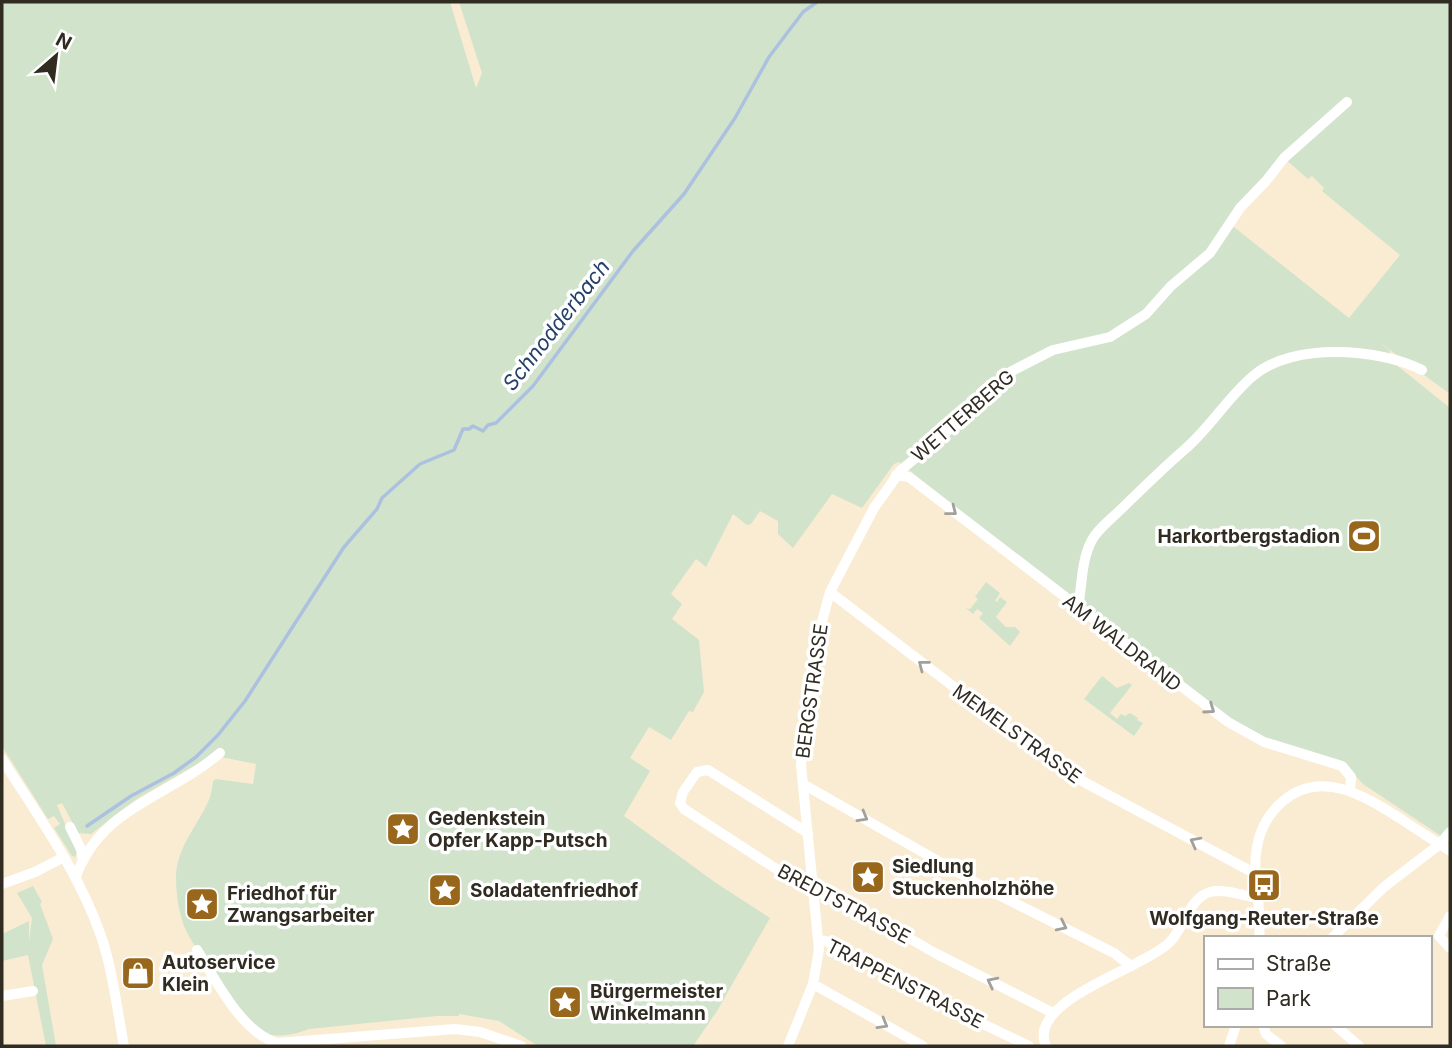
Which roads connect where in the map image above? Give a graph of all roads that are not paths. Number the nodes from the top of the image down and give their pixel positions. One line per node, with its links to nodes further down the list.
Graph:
1 (1347, 102): 3 (street, WETTERBERG)
2 (1422, 370): 5 (street)
3 (896, 475): 4 (street, BERGSTRASSE); 5 (street, AM WALDRAND, one-way to 5)
4 (830, 592): 8 (street, BERGSTRASSE); 17 (street, MEMELSTRASSE, one-way to 4)
5 (1077, 608): 9 (street, AM WALDRAND, one-way to 9)
6 (220, 754): 16 (street)
7 (2, 759): 15 (street)
8 (803, 784): 12 (street, BERGSTRASSE); 28 (street, one-way to 28)
9 (1350, 790): 13 (street); 17 (street)
10 (70, 827): 16 (street)
11 (1450, 832): 13 (street)
12 (808, 833): 20 (street, BERGSTRASSE); 20 (street, BREDTSTRASSE)
13 (1445, 842): 14 (street); 24 (street)
14 (1450, 851)
15 (62, 858): 18 (street); 19 (street)
16 (83, 861): 18 (street)
17 (1256, 874): 21 (street)
18 (76, 876): 37 (street)
19 (2, 884)
20 (814, 887): 25 (street, BERGSTRASSE); 32 (street, BREDTSTRASSE, one-way to 20)
21 (1258, 898): 23 (street); 28 (street)
22 (1450, 916): 26 (street)
23 (1259, 936)
24 (1334, 936)
25 (819, 940): 29 (street, BERGSTRASSE); 41 (street, TRAPPENSTRASSE)
26 (1450, 948)
27 (197, 950): 38 (street)
28 (1132, 966): 32 (street)
29 (813, 984): 39 (street, BERGSTRASSE); 40 (street, one-way to 40)
30 (33, 990): 31 (street)
31 (2, 996)
32 (1053, 1013): 36 (street)
33 (1235, 1027): 42 (street)
34 (1264, 1027): 43 (street)
35 (1337, 1027): 44 (street)
36 (1044, 1043): 41 (street)
37 (124, 1046)
38 (521, 1046)
39 (788, 1046)
40 (923, 1046)
41 (1031, 1046)
42 (1229, 1046)
43 (1281, 1046)
44 (1359, 1046)

